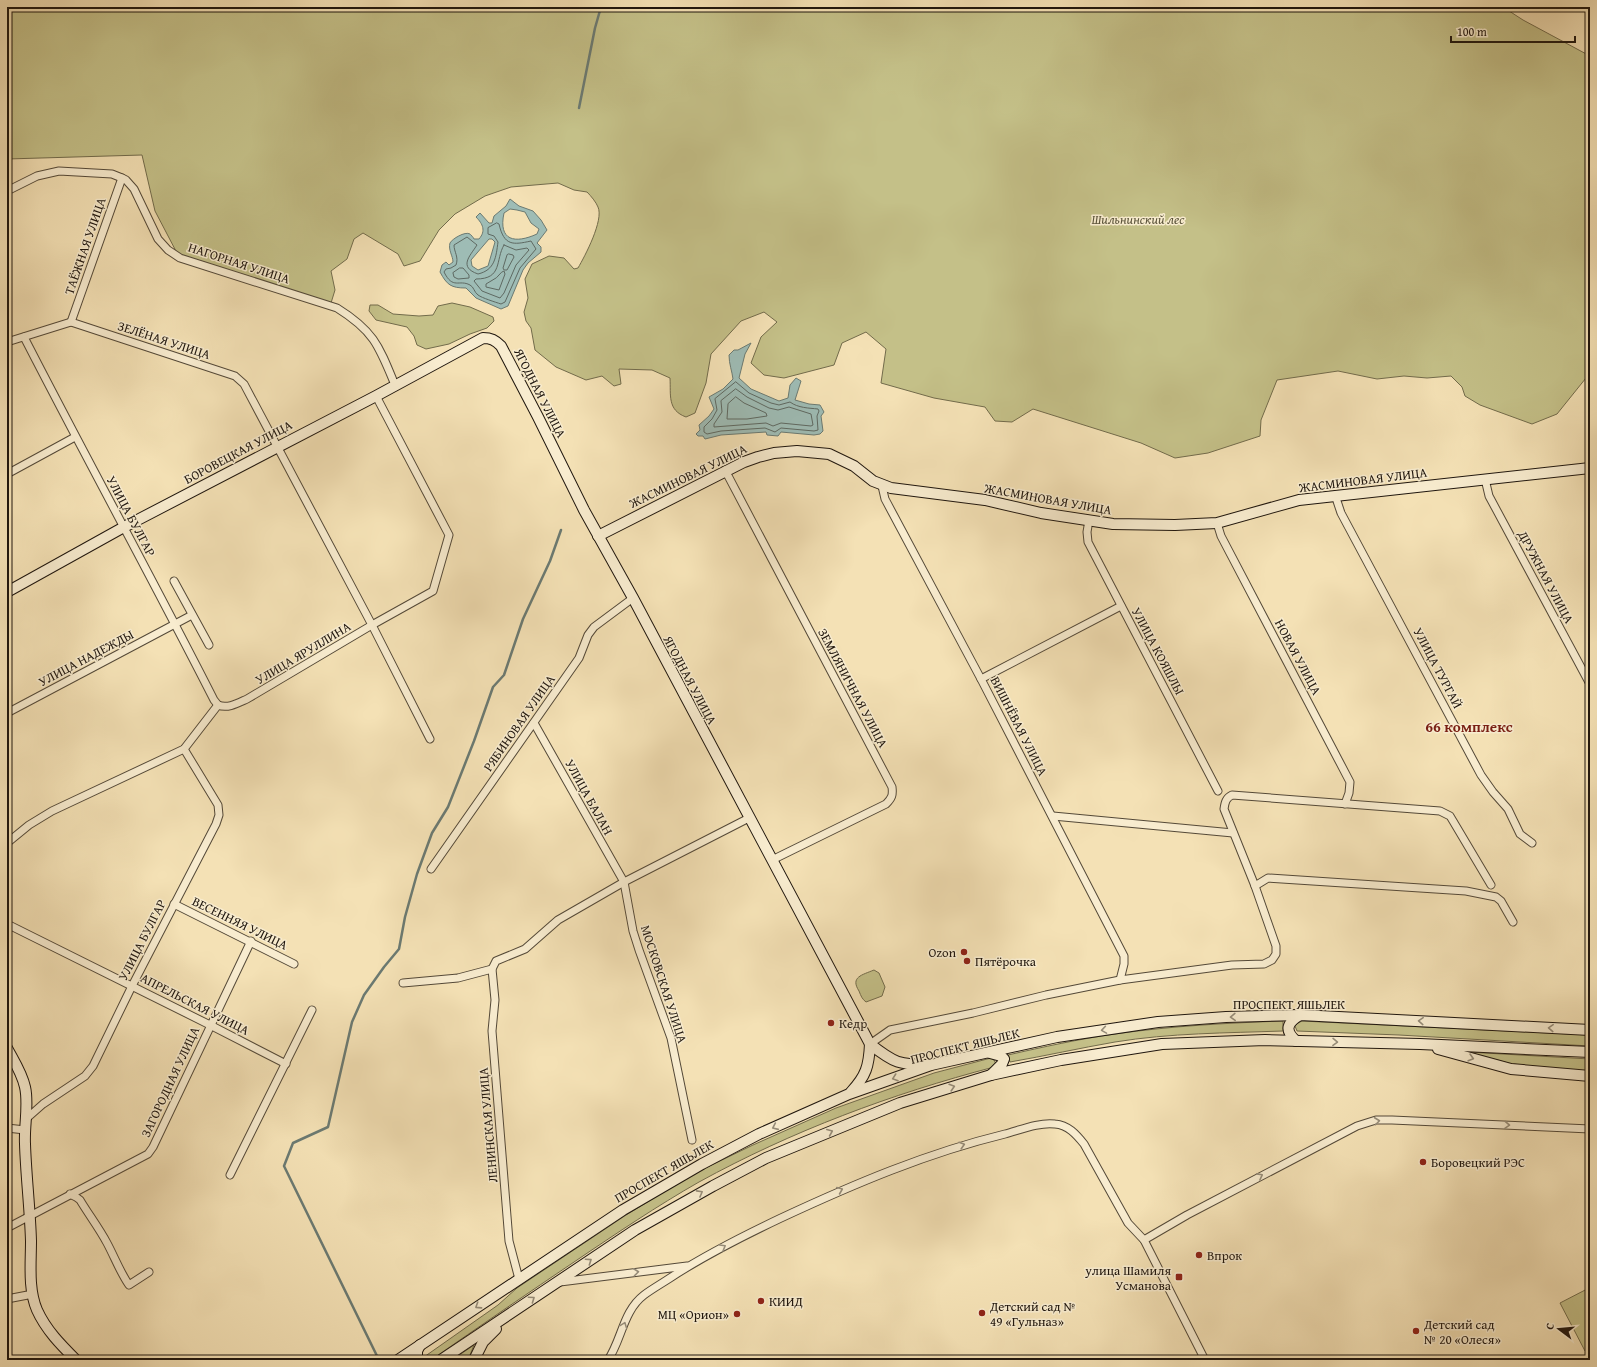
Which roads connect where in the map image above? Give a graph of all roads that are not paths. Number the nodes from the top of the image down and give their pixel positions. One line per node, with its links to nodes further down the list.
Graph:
1 (122, 178): 2 (street); 3 (street, ТАЁЖНАЯ УЛИЦА); 7 (street, НАГОРНАЯ УЛИЦА)
2 (7, 191)
3 (71, 322): 4 (street); 10 (street, ЗЕЛЁНАЯ УЛИЦА)
4 (24, 336): 6 (street); 9 (street, УЛИЦА БУЛГАР)
5 (482, 338): 7 (street, БОРОВЕЦКАЯ УЛИЦА); 20 (street, ЯГОДНАЯ УЛИЦА)
6 (7, 342)
7 (395, 385): 8 (street, БОРОВЕЦКАЯ УЛИЦА)
8 (376, 396): 10 (street, БОРОВЕЦКАЯ УЛИЦА); 27 (street, УЛИЦА ЯРУЛЛИНА)
9 (75, 437): 13 (street); 19 (street, УЛИЦА БУЛГАР)
10 (277, 446): 19 (street, БОРОВЕЦКАЯ УЛИЦА); 27 (street, ЗЕЛЁНАЯ УЛИЦА)
11 (1590, 468): 14 (street, ЖАСМИНОВАЯ УЛИЦА)
12 (725, 470): 15 (street, ЖАСМИНОВАЯ УЛИЦА); 20 (street, ЖАСМИНОВАЯ УЛИЦА); 43 (street, ЗЕМЛЯНИЧНАЯ УЛИЦА)
13 (7, 474)
14 (1485, 479): 16 (street, ЖАСМИНОВАЯ УЛИЦА); 30 (street, ДРУЖНАЯ УЛИЦА)
15 (882, 486): 17 (street, ЖАСМИНОВАЯ УЛИЦА); 29 (street, ВИШНЁВАЯ УЛИЦА)
16 (1335, 495): 18 (street, ЖАСМИНОВАЯ УЛИЦА); 41 (street, УЛИЦА ТУРГАЙ)
17 (1089, 520): 18 (street, ЖАСМИНОВАЯ УЛИЦА); 24 (street, УЛИЦА КОЯШЛЫ)
18 (1217, 523): 37 (street, НОВАЯ УЛИЦА)
19 (124, 527): 22 (street, БОРОВЕЦКАЯ УЛИЦА); 26 (street, УЛИЦА БУЛГАР)
20 (598, 536): 23 (street, ЯГОДНАЯ УЛИЦА)
21 (174, 581): 25 (street)
22 (7, 592)
23 (633, 598): 33 (street, РЯБИНОВАЯ УЛИЦА); 39 (street, ЯГОДНАЯ УЛИЦА)
24 (1121, 606): 29 (street); 36 (street, УЛИЦА КОЯШЛЫ)
25 (192, 615): 26 (street, УЛИЦА НАДЕЖДЫ); 28 (street)
26 (176, 624): 31 (street, УЛИЦА БУЛГАР); 32 (street, УЛИЦА НАДЕЖДЫ)
27 (372, 626): 31 (street, УЛИЦА ЯРУЛЛИНА); 34 (street, ЗЕЛЁНАЯ УЛИЦА)
28 (209, 645)
29 (982, 679): 38 (street, ВИШНЁВАЯ УЛИЦА)
30 (1590, 684)
31 (218, 705): 35 (street)
32 (7, 713)
33 (534, 723): 44 (street, РЯБИНОВАЯ УЛИЦА); 45 (street, УЛИЦА БАЛАН)
34 (430, 739)
35 (184, 749): 42 (street); 48 (street, УЛИЦА БУЛГАР)
36 (1218, 791)
37 (1344, 804): 40 (street); 46 (street)
38 (1053, 816): 40 (street); 54 (street, ВИШНЁВАЯ УЛИЦА)
39 (749, 818): 43 (street, ЯГОДНАЯ УЛИЦА); 45 (street)
40 (1233, 833): 47 (street)
41 (1532, 843)
42 (7, 844)
43 (772, 860): 62 (street, ЯГОДНАЯ УЛИЦА)
44 (431, 869)
45 (624, 882): 53 (street); 76 (street, МОСКОВСКАЯ УЛИЦА)
46 (1491, 885)
47 (1255, 886): 49 (street); 54 (street)
48 (174, 904): 51 (street, ВЕСЕННЯЯ УЛИЦА); 56 (street, УЛИЦА БУЛГАР)
49 (1513, 922)
50 (7, 924): 56 (street, АПРЕЛЬСКАЯ УЛИЦА)
51 (251, 941): 52 (street, ВЕСЕННЯЯ УЛИЦА); 59 (street, ЗАГОРОДНАЯ УЛИЦА)
52 (294, 964)
53 (492, 969): 55 (street); 84 (street, ЛЕНИНСКАЯ УЛИЦА)
54 (1120, 980): 62 (street)
55 (403, 983)
56 (132, 986): 59 (street, АПРЕЛЬСКАЯ УЛИЦА); 72 (street, УЛИЦА БУЛГАР)
57 (312, 1010): 67 (street)
58 (1300, 1015): 60 (street, ПРОСПЕКТ ЯШЬЛЕК, one-way to 58); 61 (street); 66 (street, ПРОСПЕКТ ЯШЬЛЕК, one-way to 66)
59 (210, 1025): 67 (street, АПРЕЛЬСКАЯ УЛИЦА); 78 (street, ЗАГОРОДНАЯ УЛИЦА)
60 (1590, 1030)
61 (1296, 1041): 63 (street, one-way to 63); 69 (street)
62 (870, 1044): 68 (street); 71 (street)
63 (1420, 1044): 65 (street); 70 (street, one-way to 70)
64 (7, 1048): 72 (street)
65 (1590, 1052)
66 (989, 1053): 68 (street, ПРОСПЕКТ ЯШЬЛЕК); 69 (street)
67 (286, 1064): 77 (street)
68 (931, 1065): 71 (street, ПРОСПЕКТ ЯШЬЛЕК, one-way to 71)
69 (991, 1074): 85 (street, one-way to 69)
70 (1590, 1076)
71 (849, 1094): 84 (street, ПРОСПЕКТ ЯШЬЛЕК, one-way to 84)
72 (26, 1119): 75 (street)
73 (7, 1128): 75 (street)
74 (1590, 1129): 81 (street, one-way to 74)
75 (25, 1130): 79 (street)
76 (692, 1140)
77 (230, 1176)
78 (70, 1194): 79 (street, ЗАГОРОДНАЯ УЛИЦА); 83 (street)
79 (30, 1215): 80 (street, ЗАГОРОДНАЯ УЛИЦА); 86 (street)
80 (7, 1228)
81 (1144, 1240): 82 (street, one-way to 81); 96 (street)
82 (689, 1266): 85 (street, one-way to 82); 95 (street, one-way to 82)
83 (149, 1272)
84 (519, 1279): 89 (street, ПРОСПЕКТ ЯШЬЛЕК, one-way to 89)
85 (556, 1282): 88 (street, one-way to 85)
86 (33, 1294): 87 (street); 90 (street)
87 (7, 1299)
88 (508, 1316): 93 (street); 94 (street)
89 (420, 1344): 91 (street, ПРОСПЕКТ ЯШЬЛЕК); 92 (street)
90 (76, 1360)
91 (398, 1360)
92 (417, 1360)
93 (441, 1360)
94 (474, 1360)
95 (608, 1360)
96 (1205, 1360)

